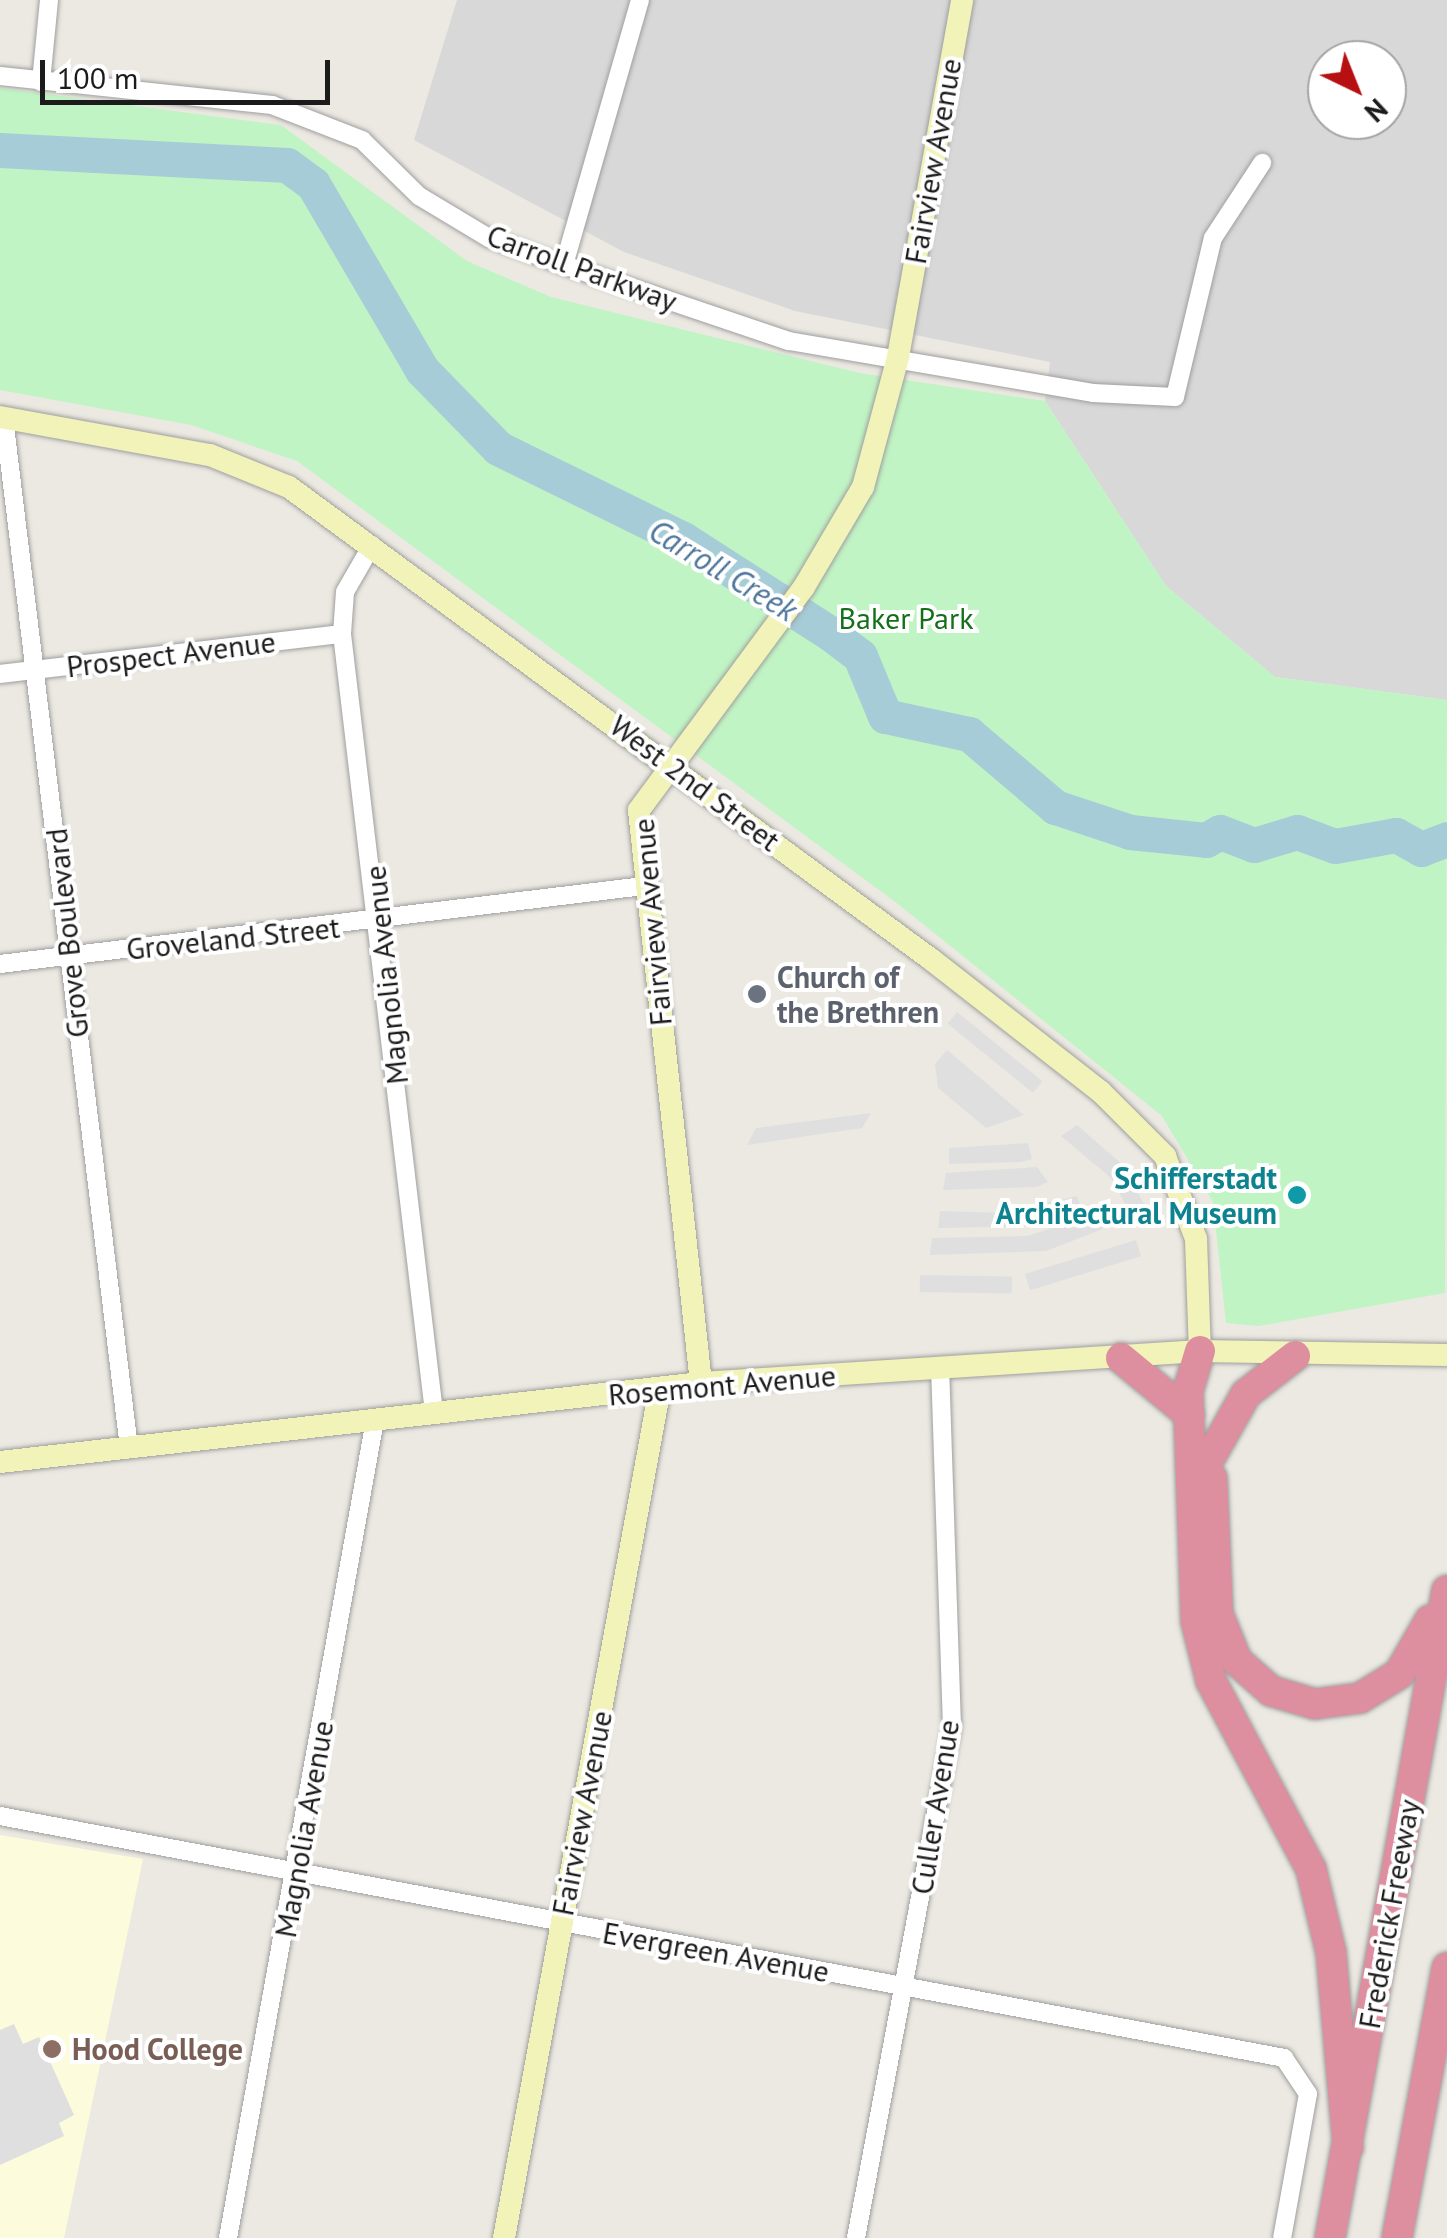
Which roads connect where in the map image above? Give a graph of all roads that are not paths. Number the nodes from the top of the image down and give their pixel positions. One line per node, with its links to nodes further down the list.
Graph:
1 (49, 0): 5 (street)
2 (640, 0): 7 (street)
3 (962, 0): 8 (street, Fairview Avenue)
4 (0, 76): 5 (street, Carroll Parkway)
5 (41, 82): 7 (street, Carroll Parkway)
6 (1262, 164): 8 (street, Carroll Parkway)
7 (564, 265): 8 (street, Carroll Parkway)
8 (898, 357): 14 (street, Fairview Avenue)
9 (2, 418): 10 (street, West 2nd Street); 12 (street, Grove Boulevard)
10 (372, 544): 11 (street, Magnolia Avenue); 14 (street, West 2nd Street)
11 (342, 634): 12 (street, Prospect Avenue); 16 (street, Magnolia Avenue)
12 (36, 670): 13 (street, Prospect Avenue); 17 (street, Grove Boulevard)
13 (0, 674)
14 (670, 765): 15 (street, Fairview Avenue); 19 (street, West 2nd Street)
15 (644, 886): 16 (street, Groveland Street); 24 (street, Fairview Avenue)
16 (382, 921): 17 (street, Groveland Street); 26 (street, Magnolia Avenue)
17 (70, 956): 18 (street, Groveland Street); 29 (street, Grove Boulevard)
18 (0, 964)
19 (1200, 1350): 21 (street, Rosemont Avenue); 22 (street, Rosemont Avenue); 27 (highway); 30 (highway)
20 (1447, 1355): 21 (street, Rosemont Avenue)
21 (1295, 1356): 30 (highway)
22 (1121, 1358): 23 (street, Rosemont Avenue); 27 (highway)
23 (940, 1370): 24 (street, Rosemont Avenue); 38 (street, Culler Avenue)
24 (701, 1383): 25 (street, Rosemont Avenue)
25 (660, 1388): 26 (street, Rosemont Avenue); 36 (street, Fairview Avenue)
26 (434, 1413): 28 (street, Rosemont Avenue)
27 (1190, 1415): 39 (highway)
28 (374, 1420): 29 (street, Rosemont Avenue); 35 (street, Magnolia Avenue)
29 (129, 1448): 31 (street, Rosemont Avenue)
30 (1212, 1456): 32 (highway)
31 (0, 1462)
32 (1447, 1575)
33 (1447, 1590): 39 (highway, Frederick Freeway)
34 (0, 1816): 35 (street, Evergreen Avenue)
35 (297, 1873): 36 (street, Evergreen Avenue); 40 (street, Magnolia Avenue)
36 (561, 1924): 38 (street, Evergreen Avenue); 41 (street, Fairview Avenue)
37 (1447, 1968): 45 (highway)
38 (905, 1985): 42 (street, Culler Avenue); 43 (street, Evergreen Avenue)
39 (1348, 2147): 44 (highway, Frederick Freeway)
40 (228, 2238)
41 (504, 2238)
42 (856, 2238)
43 (1282, 2238)
44 (1330, 2238)
45 (1397, 2238)

